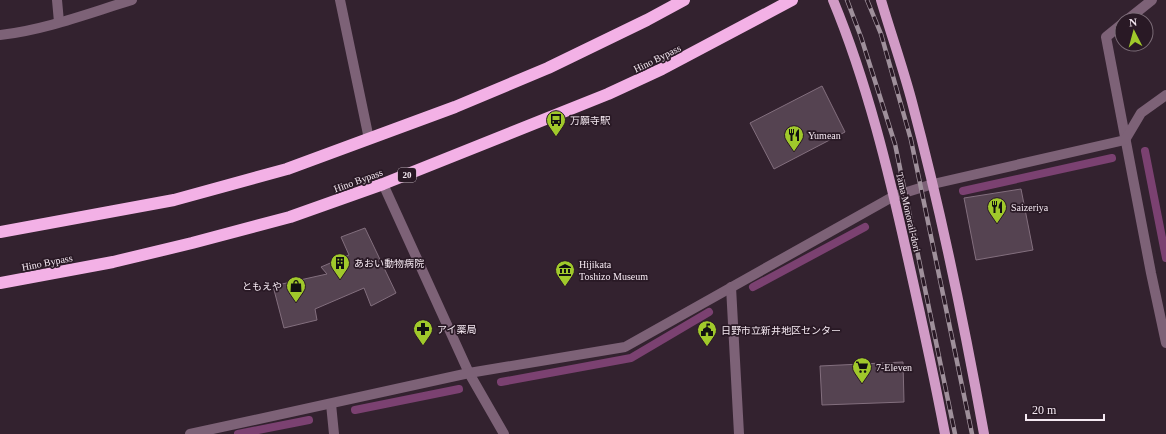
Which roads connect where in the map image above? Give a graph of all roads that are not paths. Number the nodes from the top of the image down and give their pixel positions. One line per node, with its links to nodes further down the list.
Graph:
1 (57, 0): 10 (street)
2 (132, 0): 10 (street)
3 (340, 0): 14 (street)
4 (684, 0): 14 (highway)
5 (792, 0): 16 (highway, Hino Bypass / 20)
6 (833, 0): 18 (main road, Tama Monorail-dori)
7 (881, 0): 17 (main road)
8 (1152, 0): 9 (street)
9 (1137, 12)
10 (59, 22): 12 (street)
11 (1114, 31): 15 (street)
12 (0, 35)
13 (1166, 95): 15 (street)
14 (369, 139): 19 (highway)
15 (1125, 140): 17 (street); 22 (street)
16 (383, 184): 20 (highway, Hino Bypass / 20); 23 (street)
17 (933, 184): 18 (street); 30 (main road)
18 (894, 196): 21 (street); 29 (main road, Tama Monorail-dori)
19 (0, 232)
20 (0, 283)
21 (731, 288): 23 (street); 28 (street)
22 (1166, 342)
23 (470, 373): 24 (street); 27 (street)
24 (331, 404): 25 (street); 26 (street)
25 (190, 434)
26 (334, 434)
27 (504, 434)
28 (739, 434)
29 (945, 434)
30 (984, 434)

